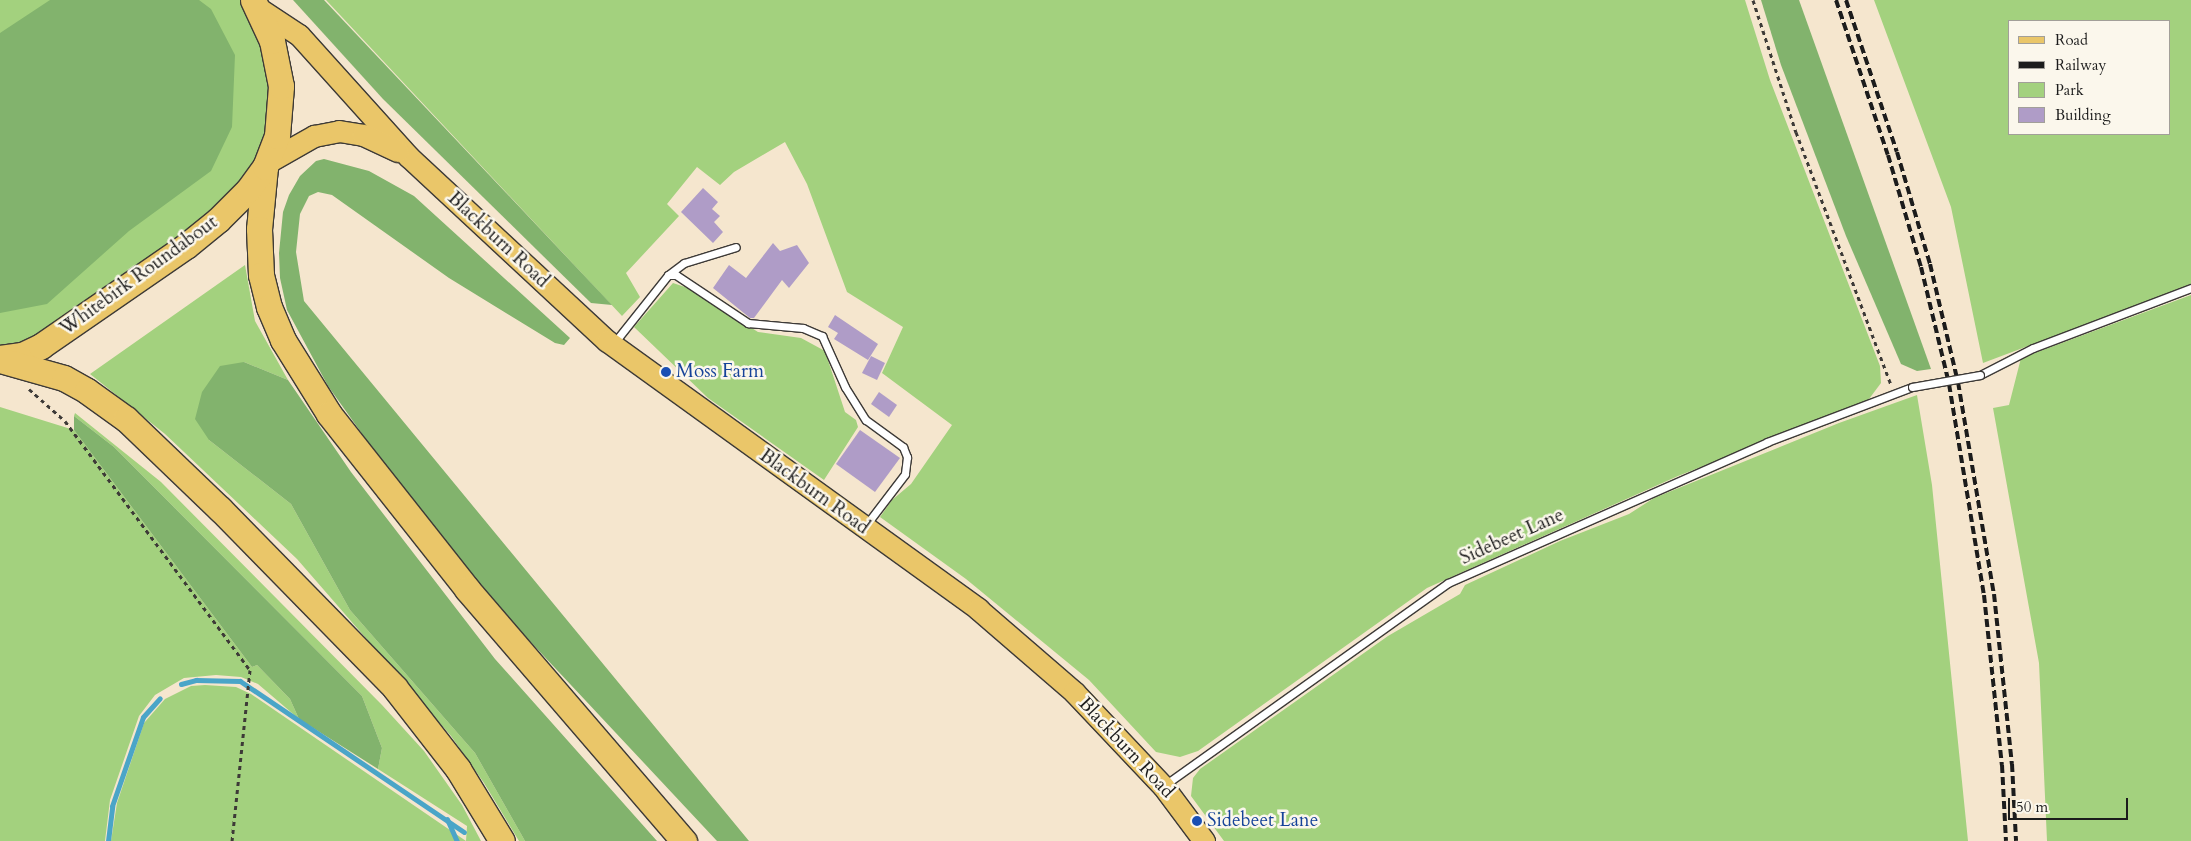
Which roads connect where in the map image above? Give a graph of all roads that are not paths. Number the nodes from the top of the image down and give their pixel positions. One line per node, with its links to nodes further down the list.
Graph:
1 (256, 4): 2 (main road, Blackburn Road); 3 (highway, Whitebirk Roundabout)
2 (409, 157): 3 (main road, Blackburn Road); 7 (main road, Blackburn Road)
3 (267, 165): 8 (highway, Whitebirk Roundabout); 12 (highway)
4 (736, 247): 5 (lane)
5 (668, 275): 7 (lane); 9 (lane)
6 (2191, 288): 10 (lane, Sidebeet Lane, bridge)
7 (613, 346): 9 (main road, Blackburn Road)
8 (0, 359): 11 (highway)
9 (864, 528): 10 (main road, Blackburn Road)
10 (1163, 786): 13 (main road, Blackburn Road)
11 (502, 841)
12 (684, 841)
13 (1204, 841)

